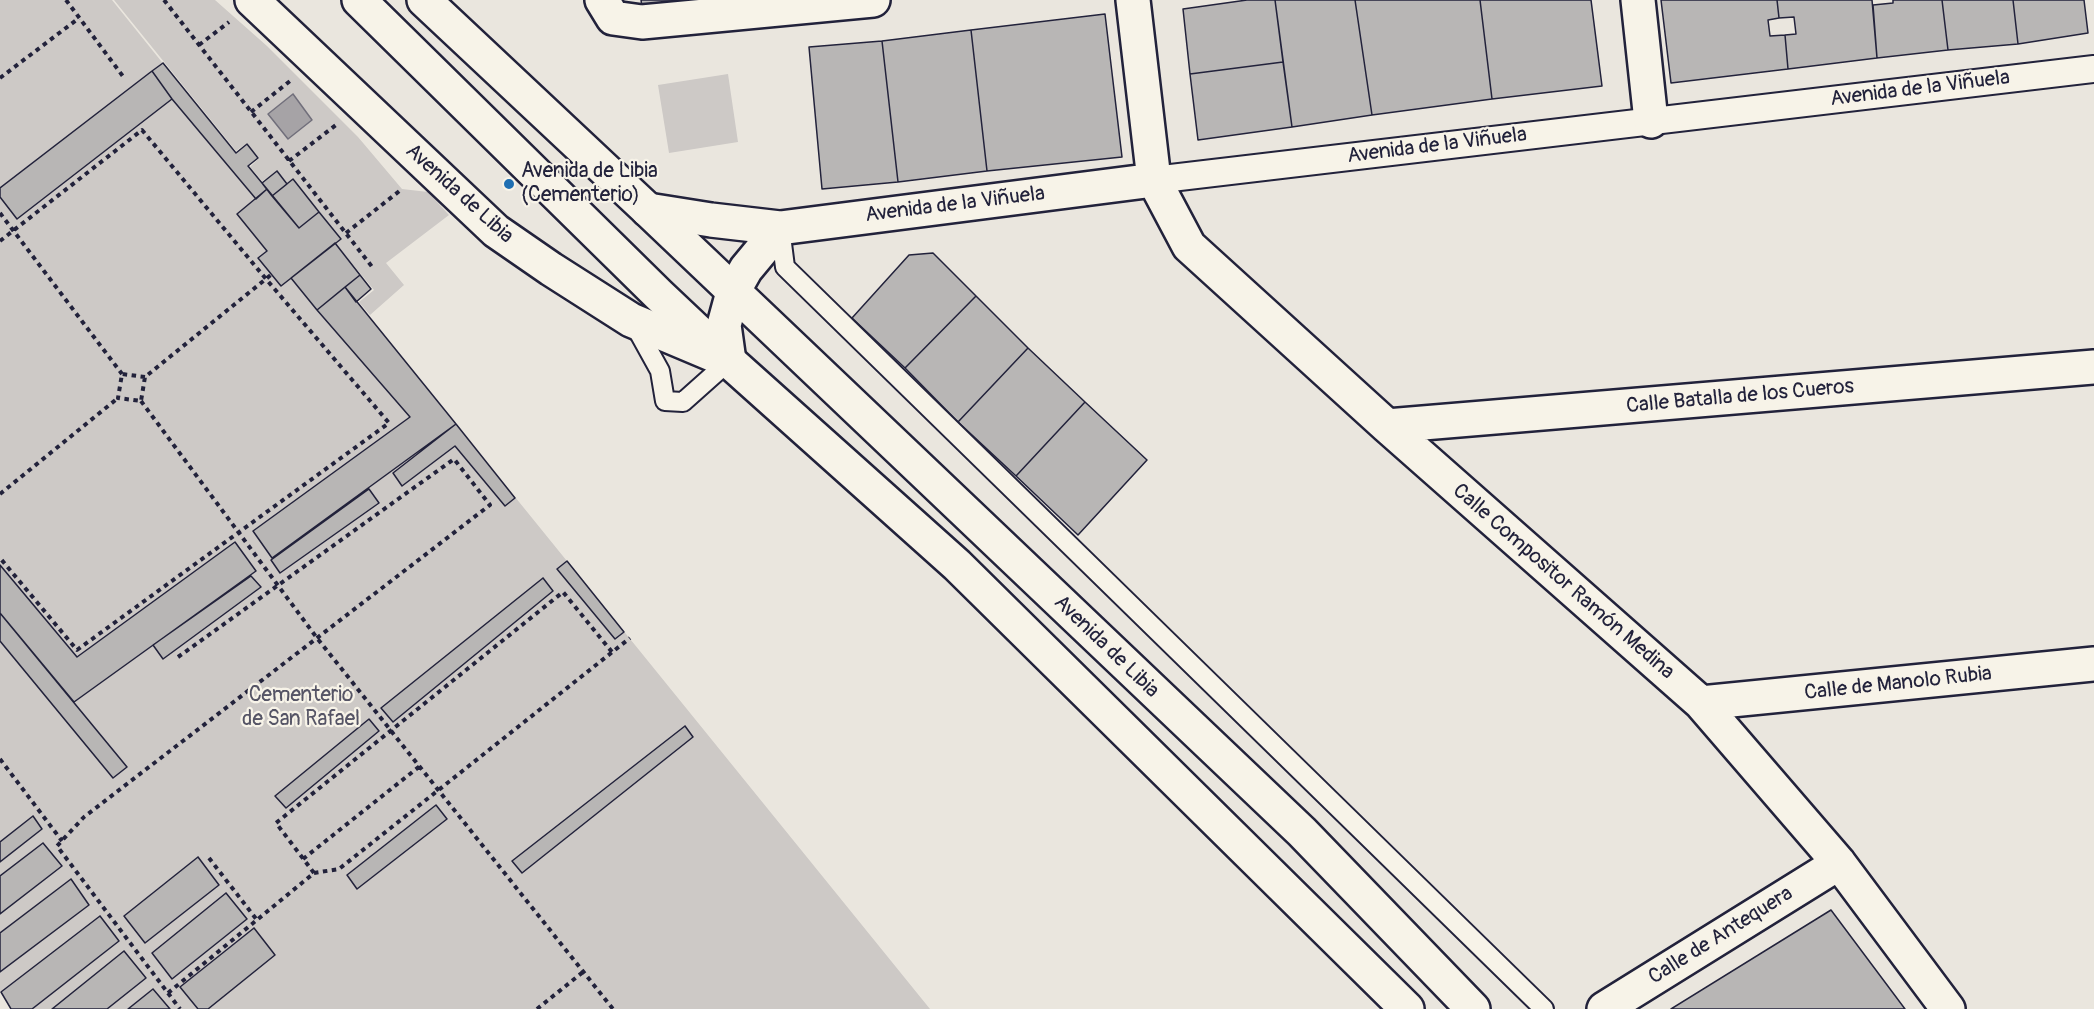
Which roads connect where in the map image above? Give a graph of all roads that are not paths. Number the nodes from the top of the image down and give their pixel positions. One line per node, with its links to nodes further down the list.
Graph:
1 (359, 0): 15 (street, Avenida de Libia)
2 (424, 0): 11 (street, Avenida de Libia)
3 (873, 0): 7 (street)
4 (1133, 0): 10 (street, Calle Compositor Ramón Medina)
5 (1638, 0): 9 (street)
6 (244, 8): 14 (street, Avenida de Libia)
7 (608, 9)
8 (2094, 69): 9 (street, Avenida de la Viñuela)
9 (1651, 121): 10 (street, Avenida de la Viñuela)
10 (1155, 180): 12 (street, Avenida de la Viñuela); 17 (street, Calle Compositor Ramón Medina)
11 (648, 210): 12 (street, Avenida de la Viñuela); 13 (street, Avenida de Libia)
12 (780, 228): 13 (street); 23 (lane)
13 (733, 292): 15 (street); 22 (street, Avenida de Libia)
14 (632, 320): 15 (street, Avenida de Libia); 15 (lane)
15 (729, 361): 21 (street, Avenida de Libia)
16 (2094, 367): 17 (street, Calle Batalla de los Cueros)
17 (1387, 426): 19 (street, Calle Compositor Ramón Medina)
18 (2094, 664): 19 (street, Calle de Manolo Rubia)
19 (1701, 703): 20 (street, Calle Compositor Ramón Medina)
20 (1839, 864): 24 (street, Calle de Antequera); 25 (street, Calle Compositor Ramón Medina)
21 (1407, 1009)
22 (1473, 1009)
23 (1544, 1009)
24 (1604, 1009)
25 (1948, 1009)

